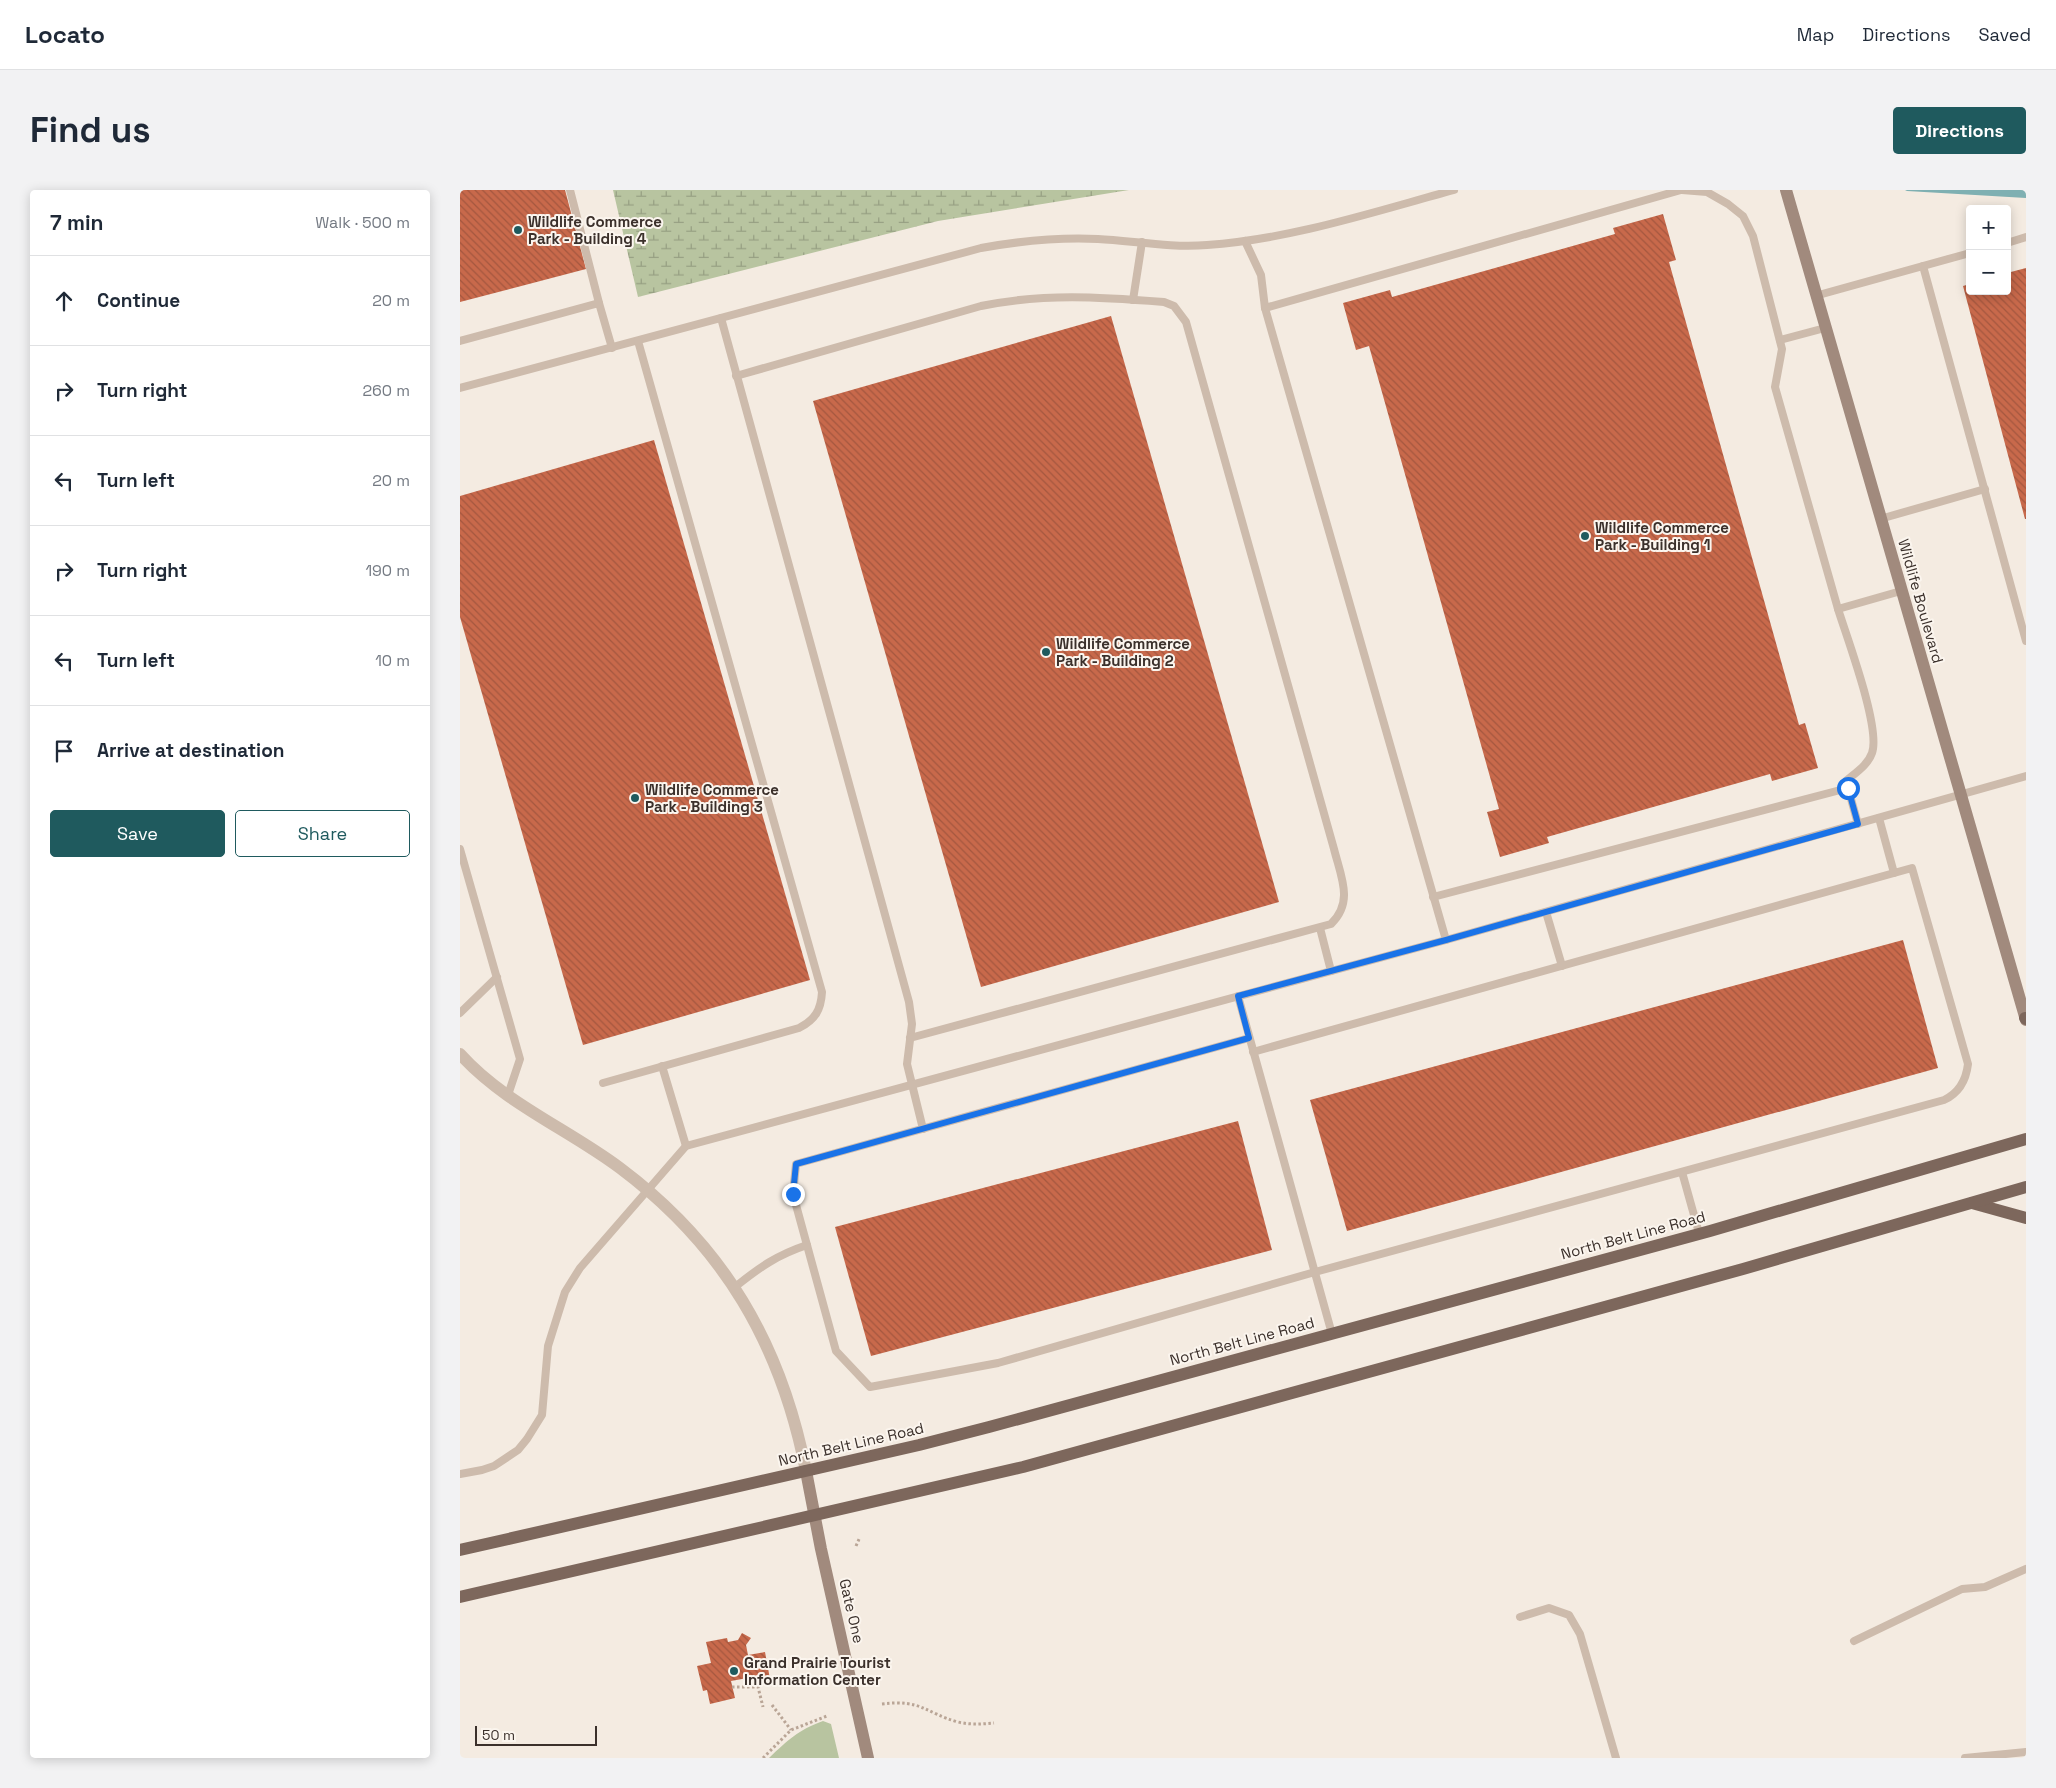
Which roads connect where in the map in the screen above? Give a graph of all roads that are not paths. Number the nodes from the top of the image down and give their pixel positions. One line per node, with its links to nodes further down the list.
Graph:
1 (570, 190): 13 (lane)
2 (1454, 190): 6 (lane)
3 (1682, 190): 14 (lane); 17 (lane)
4 (1786, 190): 11 (street, Wildlife Boulevard)
5 (2026, 237): 7 (lane)
6 (1244, 241): 8 (lane); 14 (lane)
7 (2011, 241)
8 (1142, 242): 12 (lane); 15 (lane)
9 (1966, 254): 10 (lane)
10 (1923, 266): 11 (lane); 23 (lane)
11 (1815, 296): 16 (street, Wildlife Boulevard)
12 (1134, 300): 21 (lane); 37 (lane)
13 (599, 303): 18 (lane); 20 (lane)
14 (1265, 308): 35 (lane)
15 (721, 318): 19 (lane); 21 (lane)
16 (1824, 328): 17 (lane); 24 (street, Wildlife Boulevard)
17 (1780, 340): 26 (lane)
18 (460, 341)
19 (638, 341): 20 (lane); 49 (lane)
20 (612, 348): 22 (lane)
21 (736, 376): 45 (lane)
22 (460, 388)
23 (1985, 490): 24 (lane); 27 (lane)
24 (1880, 519): 25 (street, Wildlife Boulevard)
25 (1901, 591): 26 (lane); 30 (street, Wildlife Boulevard)
26 (1838, 609): 29 (lane)
27 (2026, 641)
28 (2026, 776): 30 (lane)
29 (1848, 788): 32 (lane); 35 (lane)
30 (1960, 794): 31 (lane); 44 (street, Wildlife Boulevard)
31 (1879, 818): 32 (lane); 34 (lane)
32 (1858, 824): 36 (lane)
33 (460, 848): 41 (lane)
34 (1894, 873): 39 (lane); 56 (lane)
35 (1433, 897): 38 (lane)
36 (1546, 912): 38 (lane); 39 (lane)
37 (1320, 928): 40 (lane); 45 (lane)
38 (1446, 940): 40 (lane)
39 (1562, 966): 47 (lane)
40 (1331, 971): 42 (lane)
41 (496, 977): 43 (lane); 52 (lane)
42 (1238, 996): 46 (lane); 51 (lane)
43 (460, 1013)
44 (2026, 1019)
45 (910, 1038): 51 (lane)
46 (1249, 1038): 47 (lane); 53 (lane)
47 (1254, 1052): 63 (lane)
48 (460, 1054): 52 (street)
49 (662, 1066): 50 (lane); 55 (lane)
50 (603, 1083)
51 (912, 1084): 53 (lane); 55 (lane)
52 (508, 1095): 58 (street)
53 (923, 1129): 62 (lane)
54 (2026, 1139): 61 (main road, North Belt Line Road)
55 (686, 1146): 58 (lane)
56 (1682, 1172): 61 (lane); 63 (lane)
57 (2026, 1187): 59 (main road)
58 (648, 1192): 64 (street); 67 (lane)
59 (1972, 1203): 60 (main road); 68 (main road)
60 (2026, 1218)
61 (1699, 1233): 65 (main road, North Belt Line Road)
62 (807, 1245): 63 (lane); 64 (lane)
63 (1315, 1272): 65 (lane)
64 (735, 1287): 66 (street)
65 (1332, 1334): 66 (main road, North Belt Line Road)
66 (806, 1471): 68 (street, Gate One); 69 (main road, North Belt Line Road)
67 (460, 1474)
68 (814, 1515): 71 (main road); 75 (street, Gate One)
69 (460, 1550)
70 (2026, 1569): 73 (lane)
71 (460, 1596)
72 (1520, 1617): 76 (lane)
73 (1854, 1641)
74 (2026, 1752): 77 (lane)
75 (868, 1758)
76 (1616, 1758)
77 (1965, 1758)

